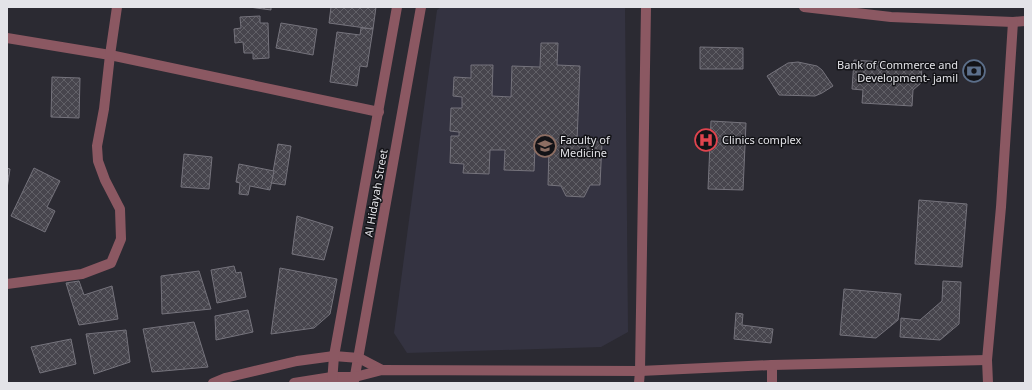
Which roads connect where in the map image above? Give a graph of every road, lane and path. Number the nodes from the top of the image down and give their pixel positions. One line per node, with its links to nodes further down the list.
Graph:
1 (117, 7): 9 (street)
2 (397, 7): 10 (street, Al Hidayah Street)
3 (421, 7): 13 (street, Al Hidayah Street)
4 (646, 7): 17 (street)
5 (804, 7): 6 (street)
6 (891, 12): 7 (street)
7 (1021, 23): 14 (street)
8 (7, 38): 9 (street)
9 (110, 55): 10 (street); 11 (street)
10 (379, 112): 12 (street, Al Hidayah Street)
11 (7, 284)
12 (334, 356): 13 (street); 18 (street, Al Hidayah Street); 20 (street)
13 (359, 358): 16 (street); 19 (street, Al Hidayah Street)
14 (987, 360): 15 (street); 24 (street)
15 (772, 365): 17 (street); 23 (street)
16 (382, 370): 17 (street); 19 (street)
17 (640, 371): 22 (street)
18 (332, 380): 19 (street); 21 (street)
19 (354, 380)
20 (213, 383)
21 (294, 383)
22 (639, 383)
23 (772, 383)
24 (988, 383)

